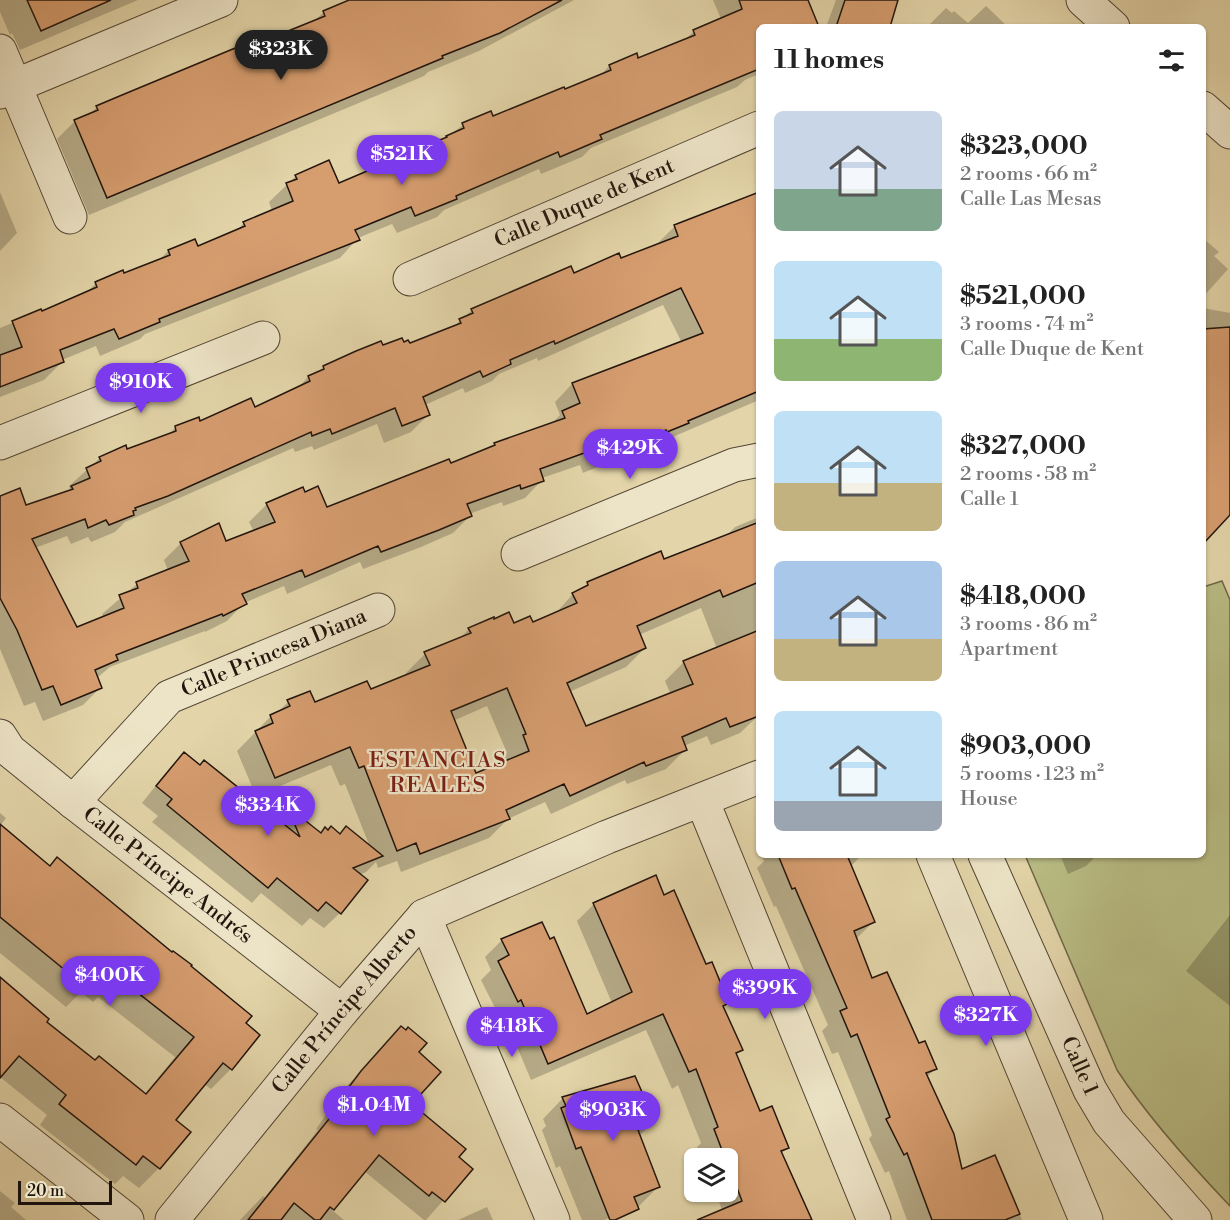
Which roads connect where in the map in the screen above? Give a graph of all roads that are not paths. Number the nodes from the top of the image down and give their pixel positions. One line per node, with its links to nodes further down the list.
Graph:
1 (221, 0): 5 (street)
2 (1083, 0): 3 (street)
3 (1110, 24)
4 (0, 51): 5 (street)
5 (7, 89): 9 (street)
6 (1206, 111): 8 (street)
7 (756, 129): 10 (street, Calle Duque de Kent)
8 (1230, 132)
9 (70, 217)
10 (410, 279)
11 (263, 338): 12 (street)
12 (0, 443)
13 (756, 461): 14 (street)
14 (518, 554)
15 (378, 610): 19 (street, Calle Princesa Diana)
16 (0, 736): 19 (street, Calle Príncipe Andrés)
17 (756, 778): 18 (street, Calle Príncipe Alberto)
18 (702, 800): 22 (street, Calle Príncipe Alberto); 28 (street)
19 (73, 802): 23 (street, Calle Príncipe Andrés)
20 (934, 858): 29 (street)
21 (986, 858): 30 (street, Calle 1)
22 (424, 916): 23 (street, Calle Príncipe Alberto); 27 (street)
23 (342, 1011): 26 (street, Calle Príncipe Alberto)
24 (0, 1120): 25 (street)
25 (127, 1220)
26 (172, 1220)
27 (553, 1220)
28 (874, 1220)
29 (1086, 1220)
30 (1195, 1220)

